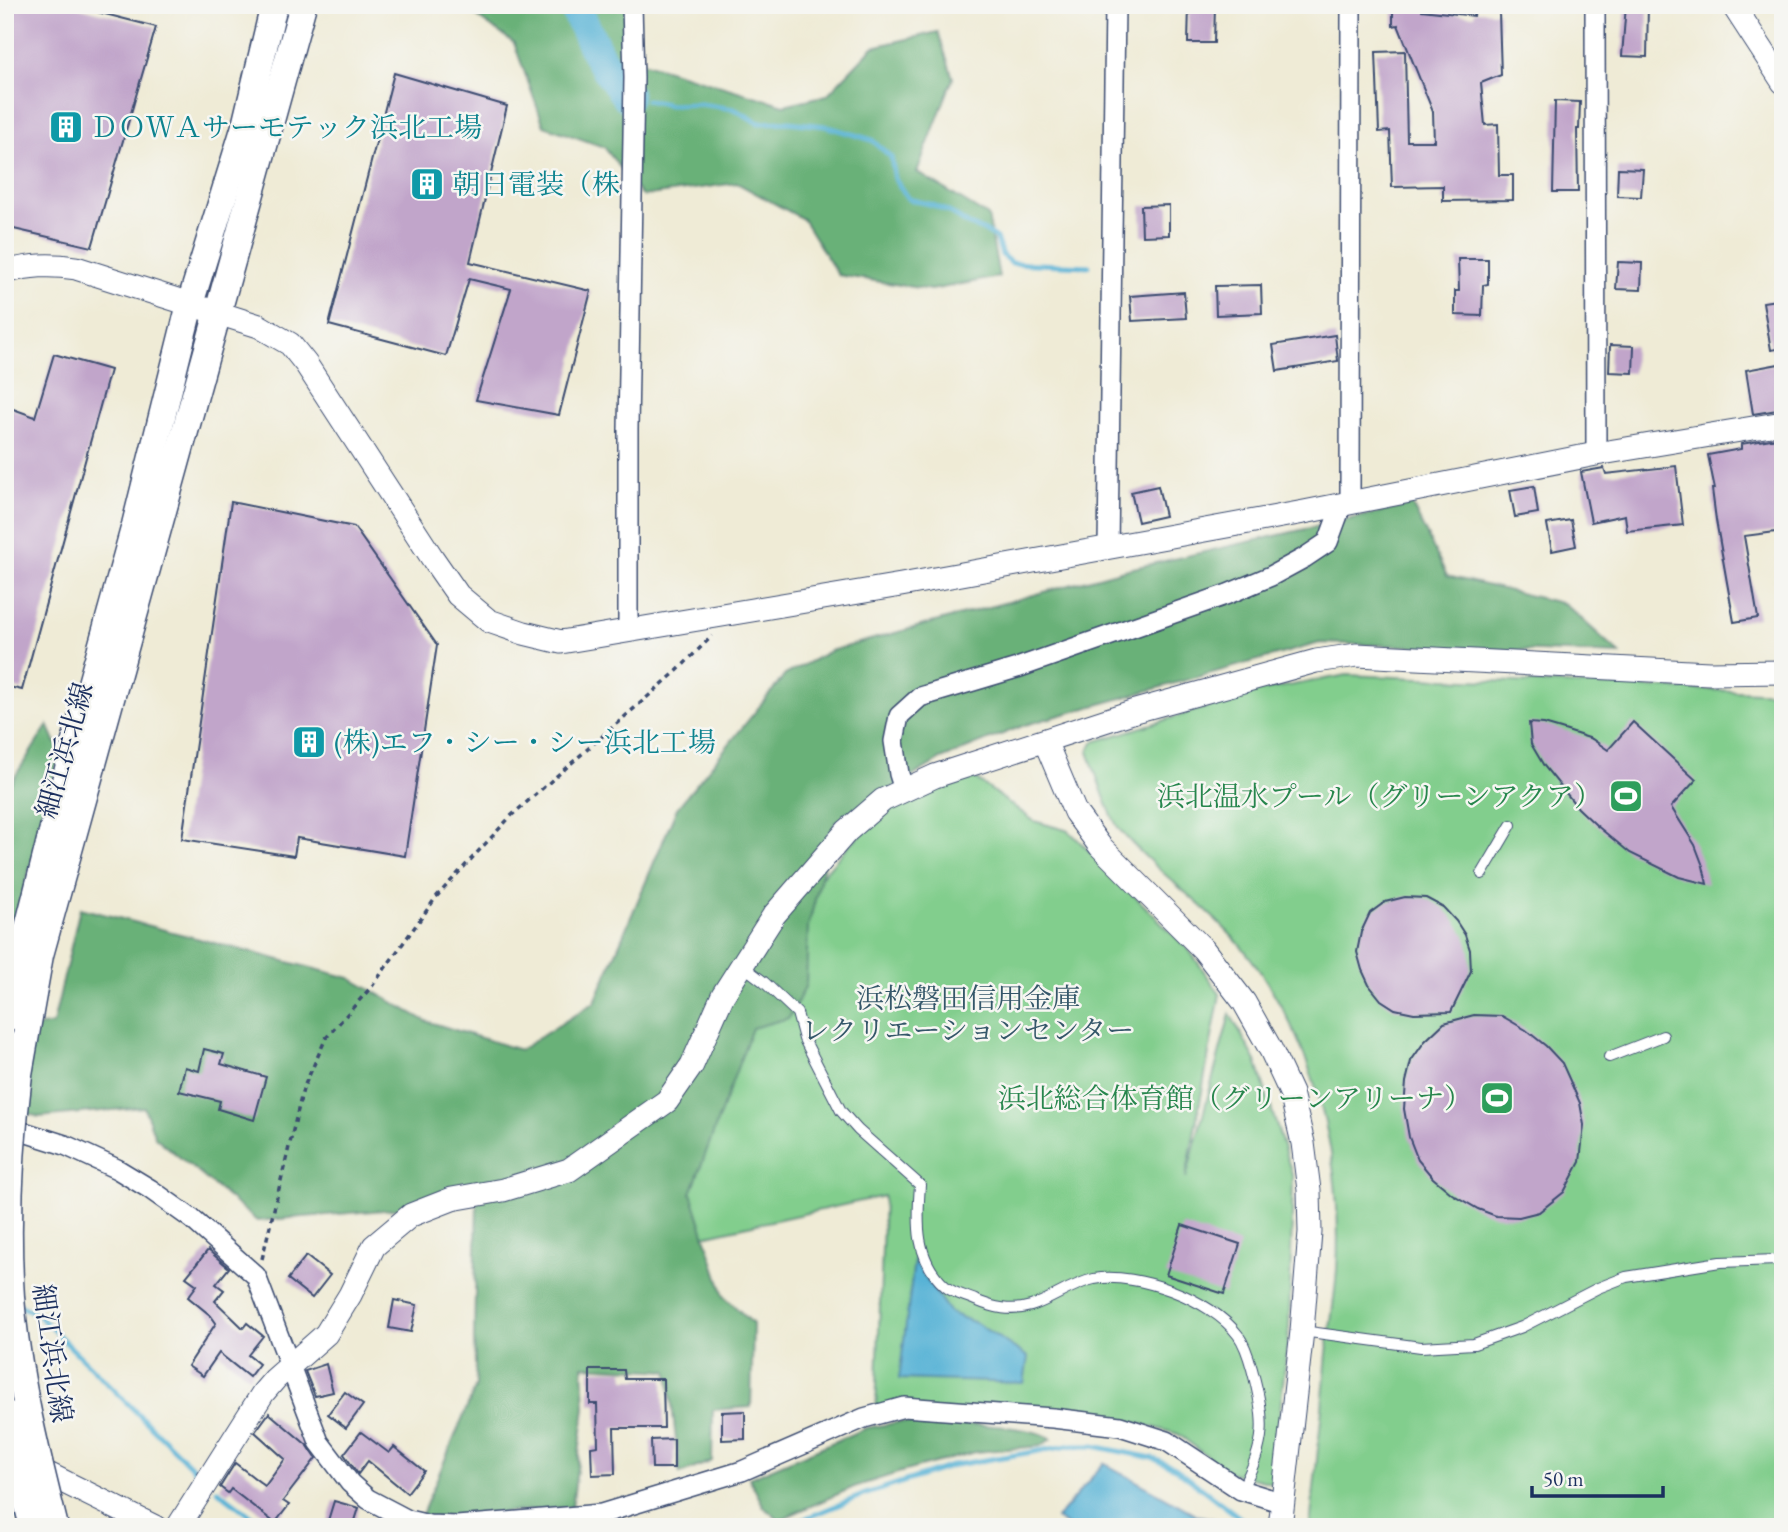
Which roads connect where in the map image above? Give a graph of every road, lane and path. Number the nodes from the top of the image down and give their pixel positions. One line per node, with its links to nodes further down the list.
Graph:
1 (274, 5): 10 (main road, 細江浜北線)
2 (303, 5): 11 (main road, 細江浜北線)
3 (632, 5): 17 (street)
4 (1115, 5): 15 (street)
5 (1351, 5): 14 (street)
6 (1595, 5): 13 (street)
7 (1733, 5): 8 (street)
8 (1783, 82)
9 (5, 272): 10 (street)
10 (190, 304): 11 (street); 24 (main road, 細江浜北線)
11 (218, 312): 17 (street); 37 (main road, 細江浜北線, bridge)
12 (1783, 423): 13 (street)
13 (1596, 454): 14 (street)
14 (1346, 503): 15 (street); 20 (street)
15 (1108, 548): 16 (street)
16 (736, 612): 17 (street); 29 (path)
17 (628, 631)
18 (1783, 672): 19 (street)
19 (1045, 741): 20 (street); 30 (street)
20 (904, 790): 23 (street)
21 (1511, 825): 22 (lane)
22 (1482, 874)
23 (742, 965): 31 (street); 34 (lane)
24 (5, 1019)
25 (1663, 1036): 26 (lane)
26 (1609, 1057)
27 (5, 1126): 29 (street)
28 (1783, 1262): 30 (lane)
29 (256, 1276): 31 (street)
30 (1302, 1331): 35 (street)
31 (291, 1365): 34 (street); 39 (street)
32 (5, 1413): 36 (main road, 細江浜北線, bridge)
33 (5, 1453): 38 (street)
34 (1241, 1490): 35 (street)
35 (1283, 1503): 40 (street)
36 (33, 1527)
37 (55, 1527)
38 (155, 1527)
39 (178, 1527)
40 (1280, 1527)

